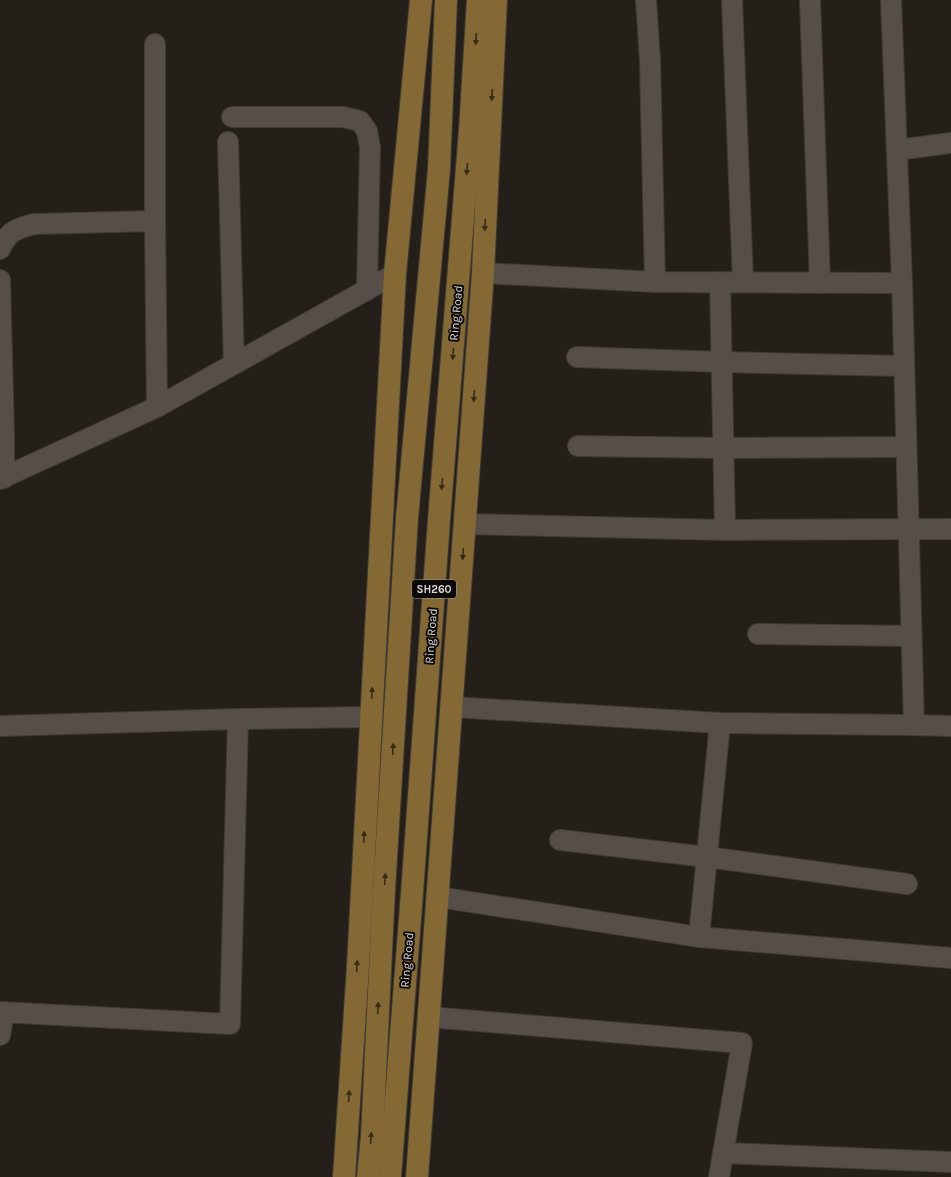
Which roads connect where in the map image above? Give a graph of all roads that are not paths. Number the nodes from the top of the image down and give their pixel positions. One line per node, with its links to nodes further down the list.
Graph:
1 (422, 0): 17 (main road)
2 (446, 0): 60 (main road, SH260, one-way to 2)
3 (478, 0): 61 (main road, Ring Road / SH260, one-way to 61)
4 (496, 0): 16 (main road, Ring Road / SH260, one-way to 16)
5 (646, 0): 19 (street)
6 (732, 0): 21 (street)
7 (810, 0): 22 (street)
8 (891, 0): 13 (street)
9 (155, 44): 14 (street)
10 (232, 117): 24 (street)
11 (228, 142): 27 (street)
12 (951, 143): 13 (street)
13 (897, 150): 23 (street)
14 (155, 221): 15 (street); 29 (street)
15 (0, 249)
16 (483, 273): 19 (street); 34 (main road, Ring Road / SH260, one-way to 34)
17 (395, 274): 24 (street); 41 (main road, one-way to 17)
18 (0, 280): 33 (street)
19 (655, 282): 20 (street)
20 (720, 282): 21 (street); 26 (street)
21 (743, 282): 22 (street)
22 (820, 283): 23 (street)
23 (902, 283): 28 (street)
24 (367, 290): 27 (street)
25 (577, 357): 26 (street)
26 (722, 362): 28 (street); 32 (street)
27 (234, 364): 29 (street)
28 (904, 366): 31 (street)
29 (157, 407): 33 (street)
30 (578, 446): 32 (street)
31 (906, 447): 32 (street); 35 (street)
32 (724, 448): 37 (street)
33 (2, 479)
34 (465, 524): 37 (street); 40 (main road, Ring Road / SH260, one-way to 40)
35 (908, 529): 36 (street); 37 (street); 39 (street)
36 (951, 529)
37 (725, 530)
38 (758, 634): 39 (street)
39 (912, 636): 44 (street)
40 (452, 707): 43 (street); 51 (main road, Ring Road / SH260)
41 (370, 717): 42 (street); 59 (main road, one-way to 41)
42 (238, 719): 45 (street); 54 (street)
43 (720, 723): 44 (street); 49 (street)
44 (914, 725): 46 (street)
45 (0, 726): 47 (street)
46 (951, 726)
47 (0, 734)
48 (560, 840): 49 (street)
49 (707, 857): 50 (street); 52 (street)
50 (907, 884)
51 (438, 897): 52 (street); 55 (main road, Ring Road / SH260)
52 (699, 937): 53 (street)
53 (951, 958)
54 (2, 1012): 56 (street)
55 (429, 1017): 57 (street); 62 (main road, Ring Road / SH260)
56 (0, 1035)
57 (723, 1153): 58 (street); 63 (street)
58 (951, 1162)
59 (344, 1177)
60 (368, 1177)
61 (390, 1177)
62 (417, 1177)
63 (719, 1177)

